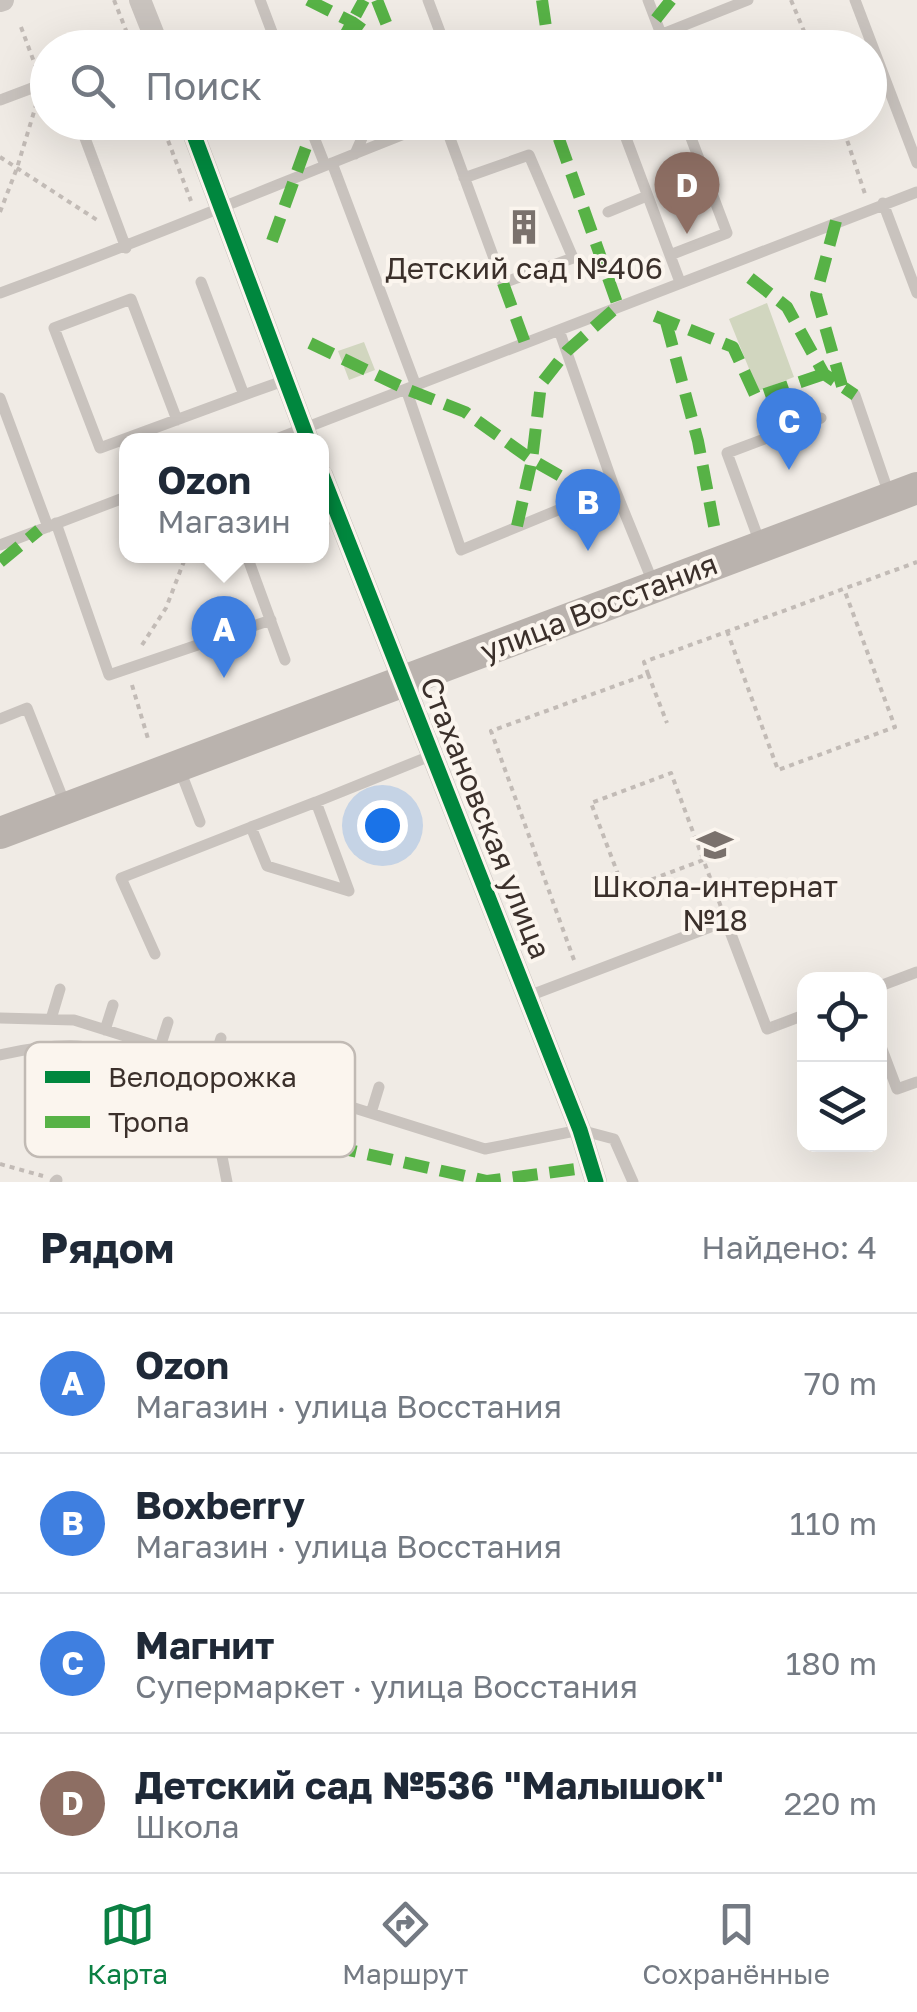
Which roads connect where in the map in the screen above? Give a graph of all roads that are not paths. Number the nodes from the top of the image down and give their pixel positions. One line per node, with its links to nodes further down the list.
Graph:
1 (140, 0): 7 (street)
2 (260, 0): 8 (lane)
3 (428, 0): 9 (lane)
4 (648, 0): 10 (lane)
5 (748, 0): 11 (lane)
6 (855, 0): 12 (lane)
7 (152, 30)
8 (271, 30)
9 (439, 30)
10 (659, 30)
11 (671, 30)
12 (866, 30)
13 (887, 84): 25 (lane)
14 (30, 89): 15 (lane)
15 (0, 100)
16 (85, 140): 33 (lane)
17 (196, 140): 31 (street)
18 (317, 140): 26 (lane)
19 (362, 140): 24 (lane)
20 (391, 140): 24 (lane)
21 (450, 140): 27 (lane)
22 (627, 140): 29 (lane)
23 (692, 140): 34 (lane)
24 (356, 154): 26 (lane)
25 (917, 163)
26 (328, 164): 31 (lane); 41 (lane)
27 (464, 178): 27 (lane)
28 (917, 192): 30 (lane)
29 (647, 196): 32 (lane); 34 (lane)
30 (882, 204): 36 (lane); 38 (lane)
31 (223, 208): 33 (lane); 40 (street)
32 (608, 212)
33 (124, 242): 37 (lane)
34 (670, 255): 36 (lane)
35 (201, 282): 42 (lane)
36 (680, 282): 39 (lane)
37 (0, 293)
38 (917, 293)
39 (560, 330): 41 (lane); 51 (lane)
40 (286, 380): 42 (lane); 48 (street)
41 (411, 388): 49 (lane); 51 (lane)
42 (244, 395): 46 (lane)
43 (854, 395): 53 (lane)
44 (0, 398): 55 (lane)
45 (821, 418): 57 (lane)
46 (177, 420): 47 (lane); 50 (lane)
47 (141, 433)
48 (305, 433)
49 (310, 433)
50 (119, 441)
51 (614, 487): 59 (lane)
52 (329, 493): 62 (street, Стахановская улица)
53 (904, 493): 57 (main road, улица Восстания)
54 (119, 499): 55 (lane)
55 (52, 525): 56 (lane); 60 (lane)
56 (0, 545)
57 (762, 546): 59 (main road, улица Восстания)
58 (250, 563): 60 (lane)
59 (654, 587): 62 (main road, улица Восстания)
60 (271, 620): 61 (lane)
61 (285, 660)
62 (401, 682): 64 (street, Стахановская улица); 65 (main road, улица Восстания)
63 (0, 718): 67 (lane)
64 (430, 756): 66 (lane); 75 (street, Стахановская улица)
65 (178, 766): 67 (main road, улица Восстания); 68 (lane)
66 (316, 802): 69 (lane); 69 (lane)
67 (66, 808): 70 (main road, улица Восстания)
68 (200, 822)
69 (251, 827): 71 (lane)
70 (0, 833)
71 (155, 954)
72 (917, 972): 73 (lane)
73 (887, 983)
74 (60, 989): 79 (lane)
75 (526, 997): 78 (lane); 93 (street, Стахановская улица)
76 (113, 1005): 81 (lane)
77 (0, 1018): 79 (lane)
78 (797, 1018)
79 (51, 1019): 81 (lane)
80 (168, 1022): 84 (lane)
81 (105, 1030): 83 (lane)
82 (221, 1038): 85 (lane)
83 (144, 1042)
84 (162, 1042)
85 (220, 1042)
86 (25, 1049): 87 (lane)
87 (0, 1054)
88 (887, 1062): 89 (lane)
89 (917, 1082)
90 (379, 1088): 92 (lane)
91 (355, 1108): 92 (lane)
92 (371, 1113): 93 (lane)
93 (580, 1130): 96 (street, Стахановская улица); 97 (lane)
94 (222, 1157): 95 (lane)
95 (227, 1182)
96 (596, 1182)
97 (633, 1182)

